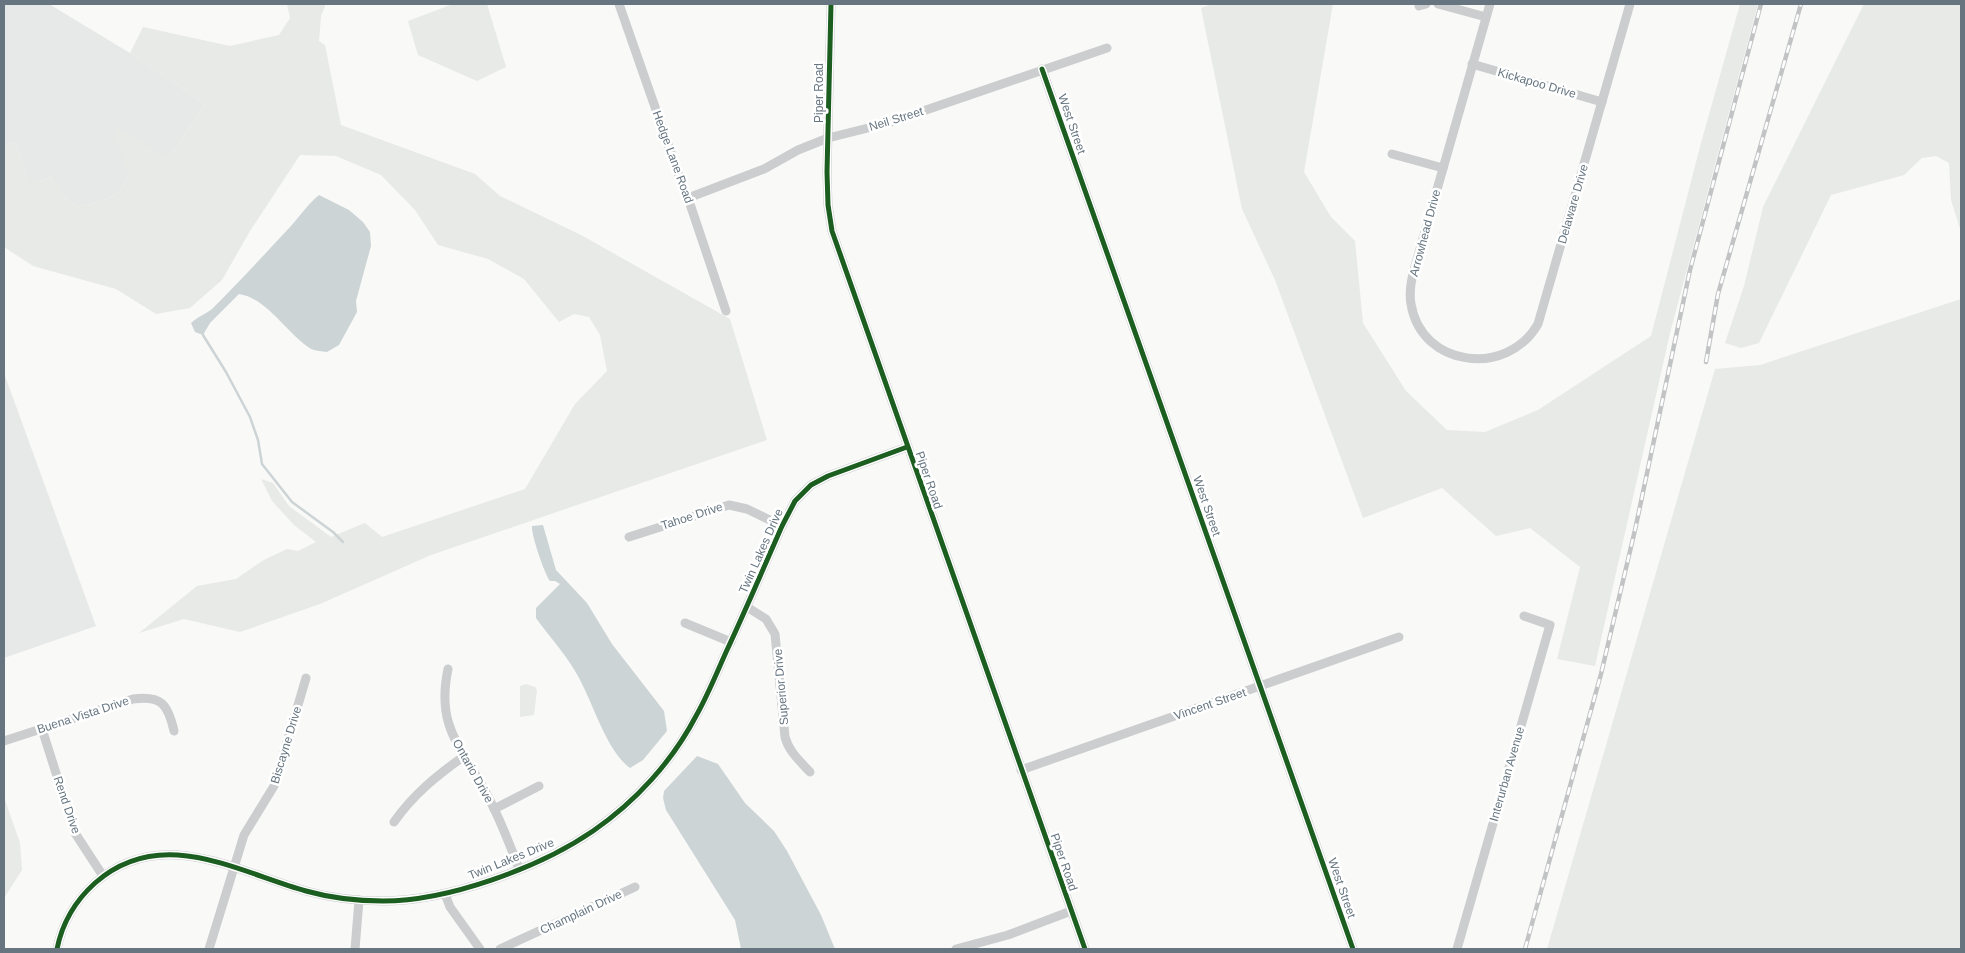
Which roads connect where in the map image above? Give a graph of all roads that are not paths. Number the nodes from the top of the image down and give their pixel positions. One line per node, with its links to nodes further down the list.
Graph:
1 (619, 4): 14 (street, Hedge Lane Road)
2 (831, 4): 11 (street, Piper Road)
3 (1438, 4): 6 (street)
4 (1490, 4): 6 (street, Arrowhead Drive)
5 (1630, 4): 10 (street, Delaware Drive)
6 (1486, 17): 8 (street, Arrowhead Drive)
7 (1107, 48): 9 (street, Neil Street)
8 (1472, 64): 10 (street, Kickapoo Drive); 13 (street, Arrowhead Drive)
9 (1042, 69): 11 (street, Neil Street); 27 (street, West Street)
10 (1602, 102): 16 (street, Delaware Drive)
11 (828, 138): 14 (street, Neil Street); 17 (street, Piper Road)
12 (1392, 154): 13 (street)
13 (1443, 168): 16 (street, Arrowhead Drive)
14 (688, 198): 15 (street, Hedge Lane Road)
15 (726, 311)
16 (1468, 358)
17 (907, 447): 18 (street, Twin Lakes Drive); 32 (street, Piper Road)
18 (782, 526): 19 (street, Tahoe Drive); 20 (street, Twin Lakes Drive)
19 (629, 537)
20 (747, 607): 24 (street, Twin Lakes Drive); 33 (street, Superior Drive)
21 (1524, 616): 52 (street, Interurban Avenue)
22 (685, 623): 24 (street)
23 (1399, 637): 27 (street, Vincent Street)
24 (731, 642): 38 (street, Twin Lakes Drive)
25 (448, 669): 31 (street, Ontario Drive)
26 (306, 678): 37 (street, Biscayne Drive)
27 (1260, 686): 32 (street, Vincent Street); 51 (street, West Street)
28 (42, 729): 29 (street, Buena Vista Drive); 30 (street, Buena Vista Drive); 39 (street, Rend Drive)
29 (174, 731)
30 (4, 741)
31 (463, 757): 35 (street, Ontario Drive); 36 (street)
32 (1022, 770): 43 (street, Piper Road)
33 (810, 772)
34 (539, 786): 35 (street)
35 (494, 809): 38 (street, Ontario Drive)
36 (394, 822)
37 (234, 868): 39 (street, Twin Lakes Drive); 42 (street, Twin Lakes Drive); 45 (street, Biscayne Drive)
38 (519, 869): 41 (street, Twin Lakes Drive)
39 (103, 876): 44 (street, Twin Lakes Drive)
40 (635, 887): 48 (street, Champlain Drive)
41 (445, 894): 42 (street, Twin Lakes Drive); 47 (street)
42 (359, 900): 46 (street)
43 (1071, 911): 49 (street); 50 (street, Piper Road)
44 (57, 949)
45 (209, 949)
46 (355, 949)
47 (480, 949)
48 (500, 949)
49 (956, 949)
50 (1085, 949)
51 (1352, 949)
52 (1457, 949)

